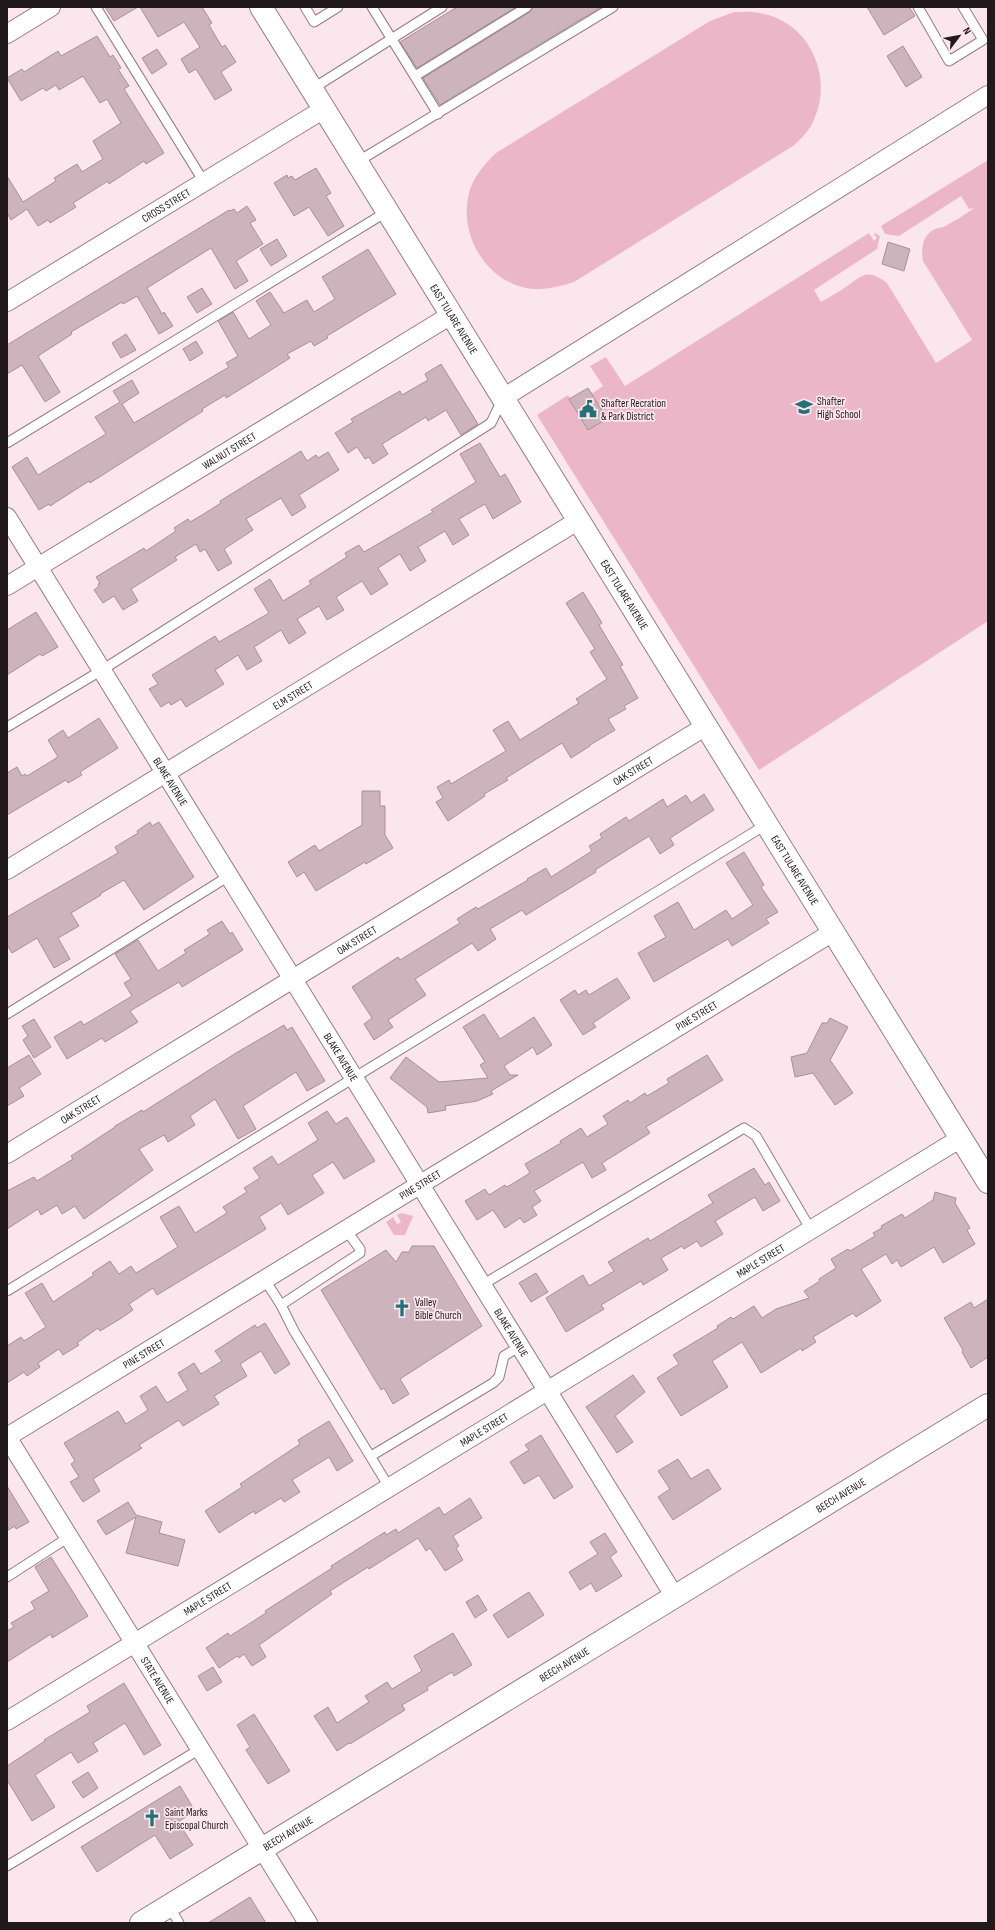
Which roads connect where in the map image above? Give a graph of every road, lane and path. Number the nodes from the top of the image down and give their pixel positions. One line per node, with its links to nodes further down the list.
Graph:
1 (52, 7): 12 (street)
2 (96, 7): 20 (lane)
3 (261, 7): 15 (street, EAST TULARE AVENUE)
4 (305, 7): 5 (lane)
5 (338, 7)
6 (372, 7): 13 (lane)
7 (442, 7): 13 (lane)
8 (528, 7): 14 (lane)
9 (613, 7): 18 (lane)
10 (963, 7): 11 (lane)
11 (923, 9)
12 (7, 34)
13 (392, 39): 14 (lane); 15 (lane)
14 (415, 76): 18 (lane)
15 (312, 89): 17 (street, EAST TULARE AVENUE)
16 (988, 95): 24 (street)
17 (324, 109): 19 (street, EAST TULARE AVENUE); 20 (street, CROSS STREET)
18 (438, 114): 19 (lane)
19 (357, 162): 21 (street, EAST TULARE AVENUE)
20 (204, 182): 22 (street, CROSS STREET)
21 (388, 211): 23 (street, EAST TULARE AVENUE); 25 (lane)
22 (7, 302)
23 (451, 315): 24 (street, EAST TULARE AVENUE); 28 (street, WALNUT STREET)
24 (503, 398): 27 (street, EAST TULARE AVENUE); 30 (lane)
25 (7, 443)
26 (7, 517): 28 (street, BLAKE AVENUE)
27 (579, 520): 31 (street, EAST TULARE AVENUE); 33 (street, ELM STREET)
28 (38, 567): 29 (street, WALNUT STREET); 30 (street, BLAKE AVENUE)
29 (7, 586)
30 (102, 670): 32 (lane); 33 (street, BLAKE AVENUE)
31 (706, 726): 34 (street, EAST TULARE AVENUE); 38 (street, OAK STREET)
32 (7, 727)
33 (166, 773): 35 (street, ELM STREET); 36 (street, BLAKE AVENUE)
34 (767, 824): 37 (street, EAST TULARE AVENUE); 40 (lane)
35 (7, 870)
36 (229, 876): 38 (street, BLAKE AVENUE); 39 (lane)
37 (833, 932): 41 (street, EAST TULARE AVENUE); 44 (street, PINE STREET)
38 (293, 979): 40 (street, BLAKE AVENUE); 42 (street, OAK STREET)
39 (7, 1014)
40 (354, 1077): 44 (street, BLAKE AVENUE); 49 (lane)
41 (961, 1138): 43 (street, EAST TULARE AVENUE); 46 (street, MAPLE STREET)
42 (7, 1154)
43 (988, 1182)
44 (420, 1185): 45 (street, PINE STREET); 48 (street, BLAKE AVENUE)
45 (346, 1230): 47 (street, PINE STREET); 50 (lane)
46 (811, 1230): 48 (lane); 52 (street, MAPLE STREET)
47 (265, 1280): 50 (lane); 54 (street, PINE STREET)
48 (482, 1285): 51 (street, BLAKE AVENUE)
49 (7, 1291)
50 (281, 1305): 55 (lane)
51 (520, 1346): 52 (street, BLAKE AVENUE); 55 (lane)
52 (548, 1391): 56 (street, MAPLE STREET); 59 (street, BLAKE AVENUE)
53 (988, 1405): 59 (street, BEECH AVENUE)
54 (7, 1437): 57 (street, STATE AVENUE)
55 (371, 1456): 56 (lane)
56 (389, 1488): 60 (street, MAPLE STREET)
57 (69, 1538): 58 (lane); 60 (street, STATE AVENUE)
58 (7, 1577)
59 (675, 1597): 63 (street, BEECH AVENUE)
60 (135, 1643): 61 (street, MAPLE STREET); 62 (street, STATE AVENUE)
61 (7, 1721)
62 (200, 1749): 63 (street, STATE AVENUE); 64 (lane)
63 (262, 1849): 65 (street, BEECH AVENUE); 67 (street, STATE AVENUE)
64 (7, 1866)
65 (174, 1914): 66 (street, BEECH AVENUE)
66 (141, 1923)
67 (308, 1923)

